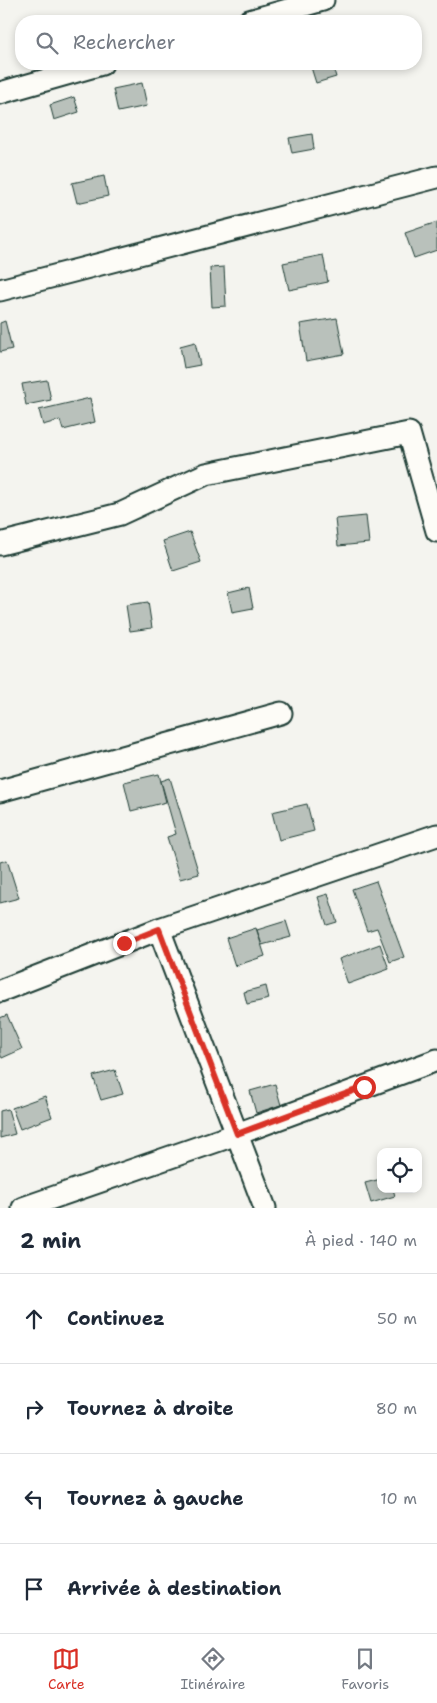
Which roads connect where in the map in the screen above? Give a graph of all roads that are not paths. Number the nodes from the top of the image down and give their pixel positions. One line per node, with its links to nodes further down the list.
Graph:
1 (323, 0): 2 (street)
2 (270, 15)
3 (81, 70): 4 (street)
4 (0, 93)
5 (437, 177): 6 (street)
6 (0, 290)
7 (437, 530): 8 (street)
8 (0, 544)
9 (281, 714): 10 (street)
10 (0, 791)
11 (437, 836): 12 (street)
12 (159, 929): 13 (street); 15 (street)
13 (0, 991)
14 (437, 1060): 15 (street)
15 (237, 1134): 16 (street); 17 (street)
16 (23, 1208)
17 (265, 1208)

